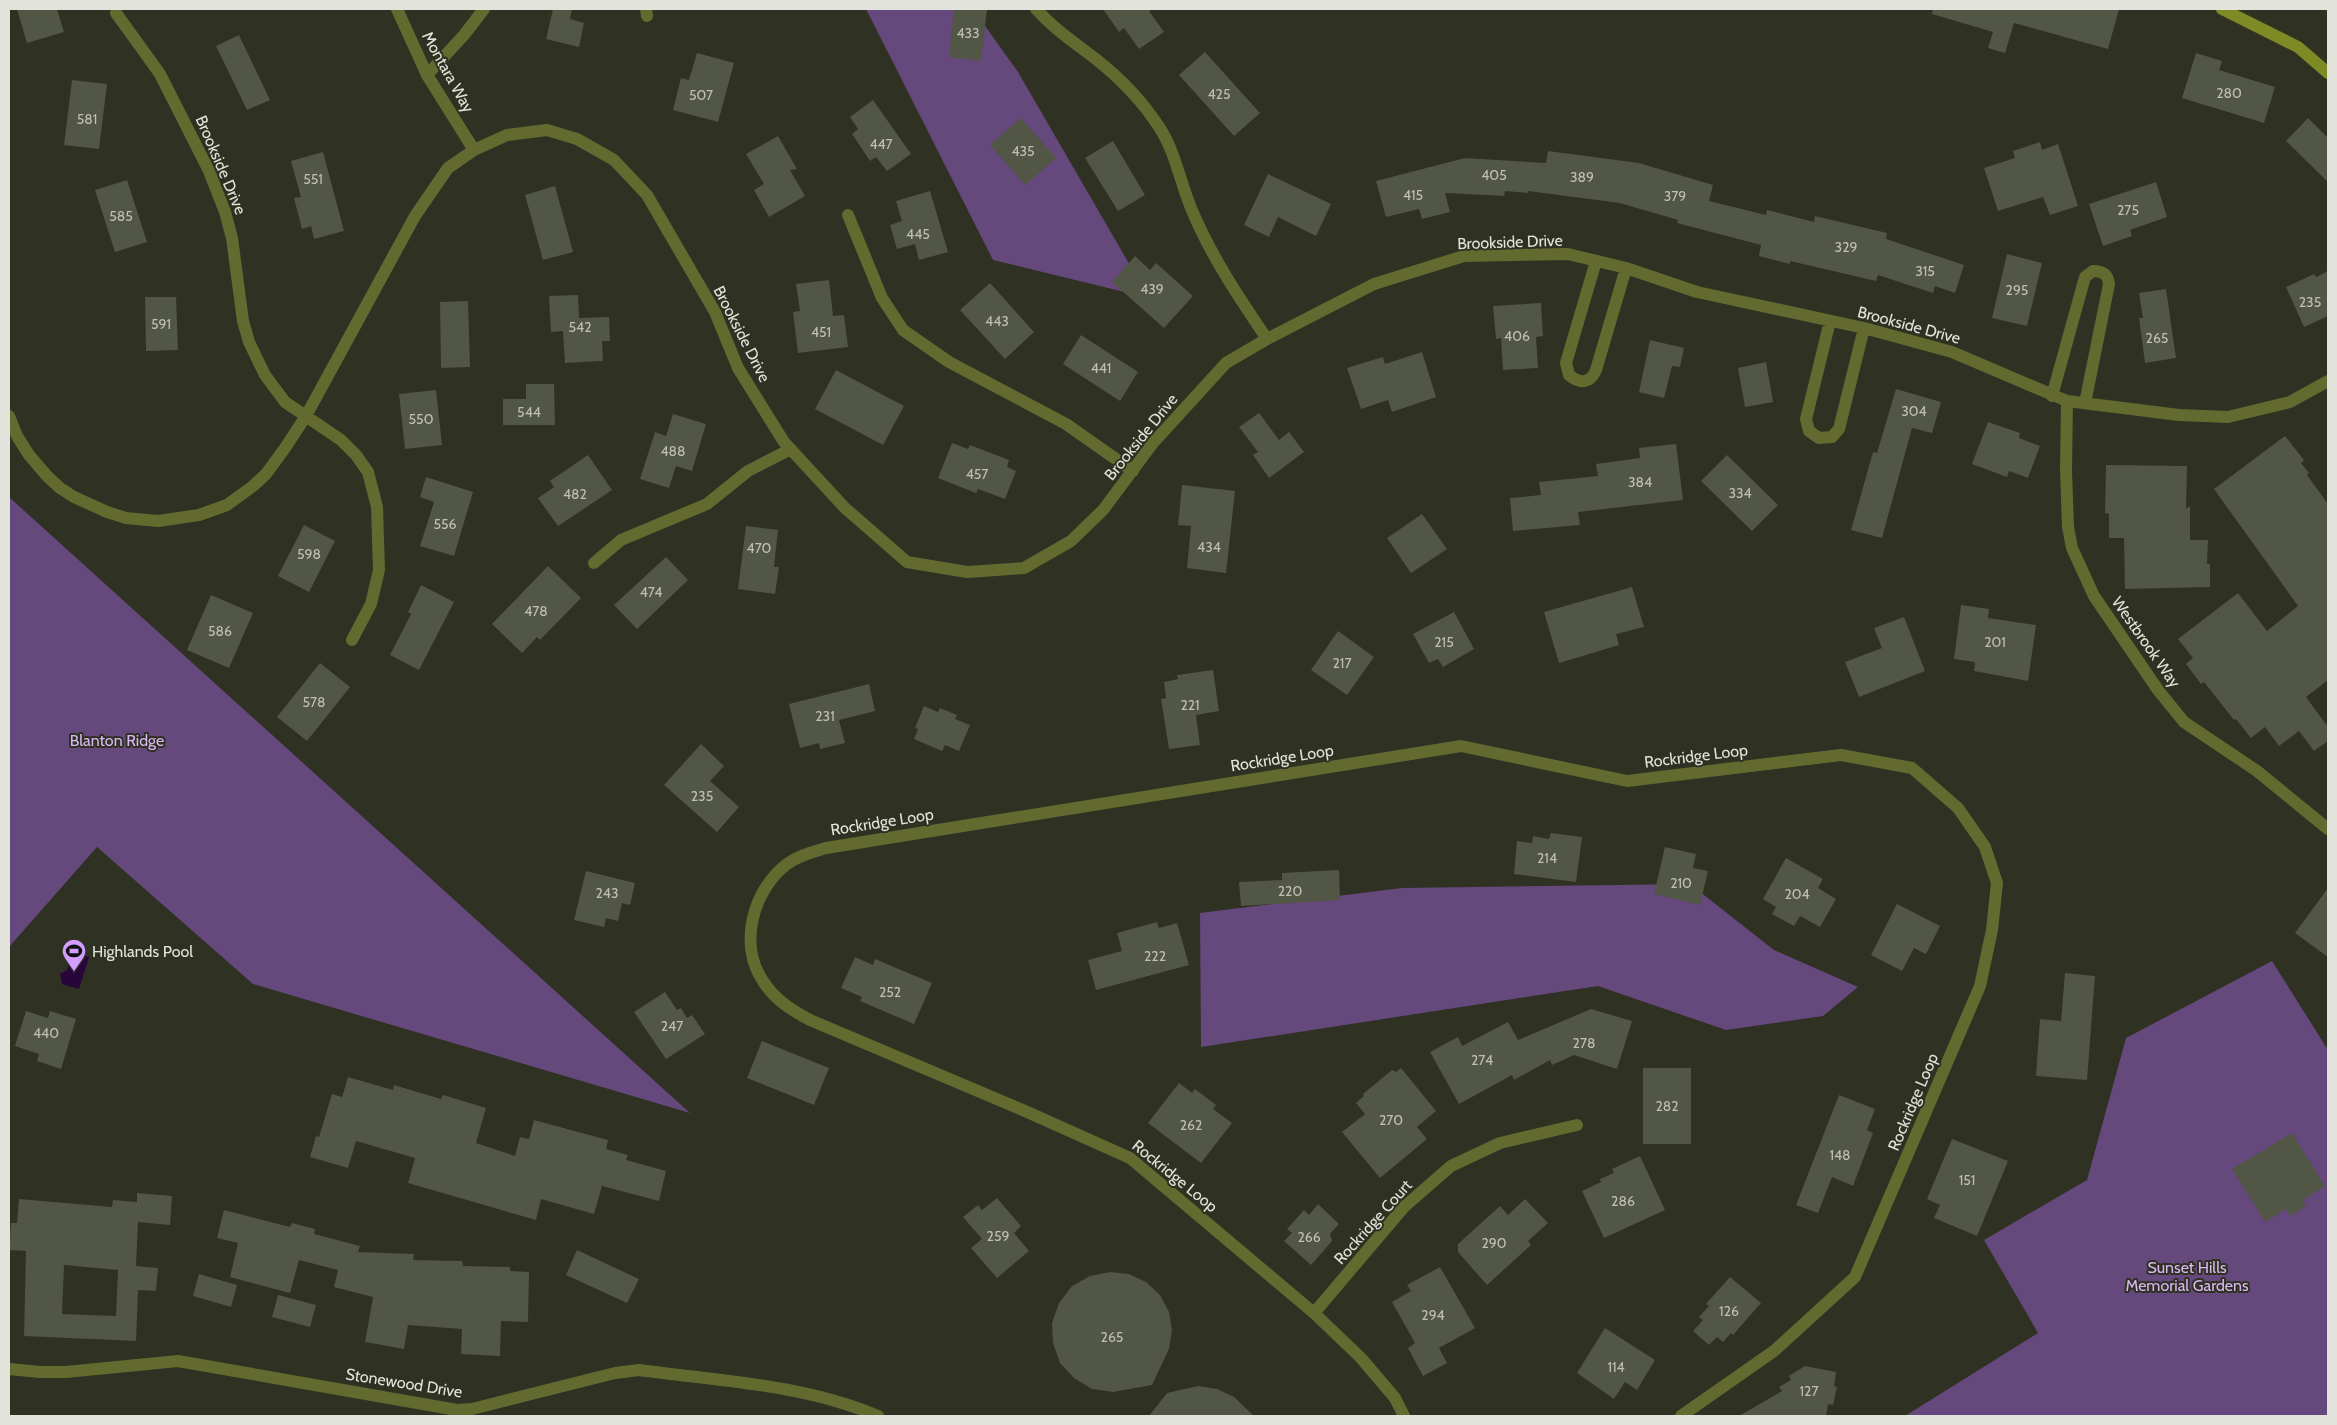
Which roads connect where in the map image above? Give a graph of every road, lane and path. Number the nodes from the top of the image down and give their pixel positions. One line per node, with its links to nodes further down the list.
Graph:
1 (397, 9): 7 (street, Montara Way)
2 (484, 9): 7 (street)
3 (1036, 9): 14 (street)
4 (2222, 9): 6 (street)
5 (116, 13): 20 (street, Brookside Drive)
6 (2328, 73)
7 (427, 75): 8 (street, Montara Way)
8 (474, 150): 20 (street, Brookside Drive); 21 (street, Brookside Drive)
9 (848, 215): 22 (street)
10 (1596, 261): 11 (street, Brookside Drive); 11 (street); 14 (street, Brookside Drive)
11 (1626, 268): 12 (street, Brookside Drive)
12 (1830, 321): 13 (street, Brookside Drive); 13 (street)
13 (1864, 328): 16 (street, Brookside Drive)
14 (1267, 339): 22 (street, Brookside Drive)
15 (2328, 382): 18 (street, Brookside Drive)
16 (2052, 396): 17 (street, Brookside Drive); 18 (street)
17 (2068, 401): 18 (street, Brookside Drive); 25 (street, Westbrook Way)
18 (2085, 403)
19 (9, 416): 20 (street, Brookside Drive)
20 (306, 416): 24 (street, Brookside Drive)
21 (791, 449): 22 (street, Brookside Drive); 23 (street)
22 (1133, 471)
23 (594, 563)
24 (352, 640)
25 (2328, 829)
26 (1577, 1125): 27 (street, Rockridge Court)
27 (1314, 1313): 31 (street, Rockridge Loop); 32 (street, Rockridge Loop)
28 (9, 1369): 29 (street, Stonewood Drive)
29 (456, 1413): 30 (street, Stonewood Drive)
30 (878, 1416)
31 (1404, 1416)
32 (1681, 1416)

